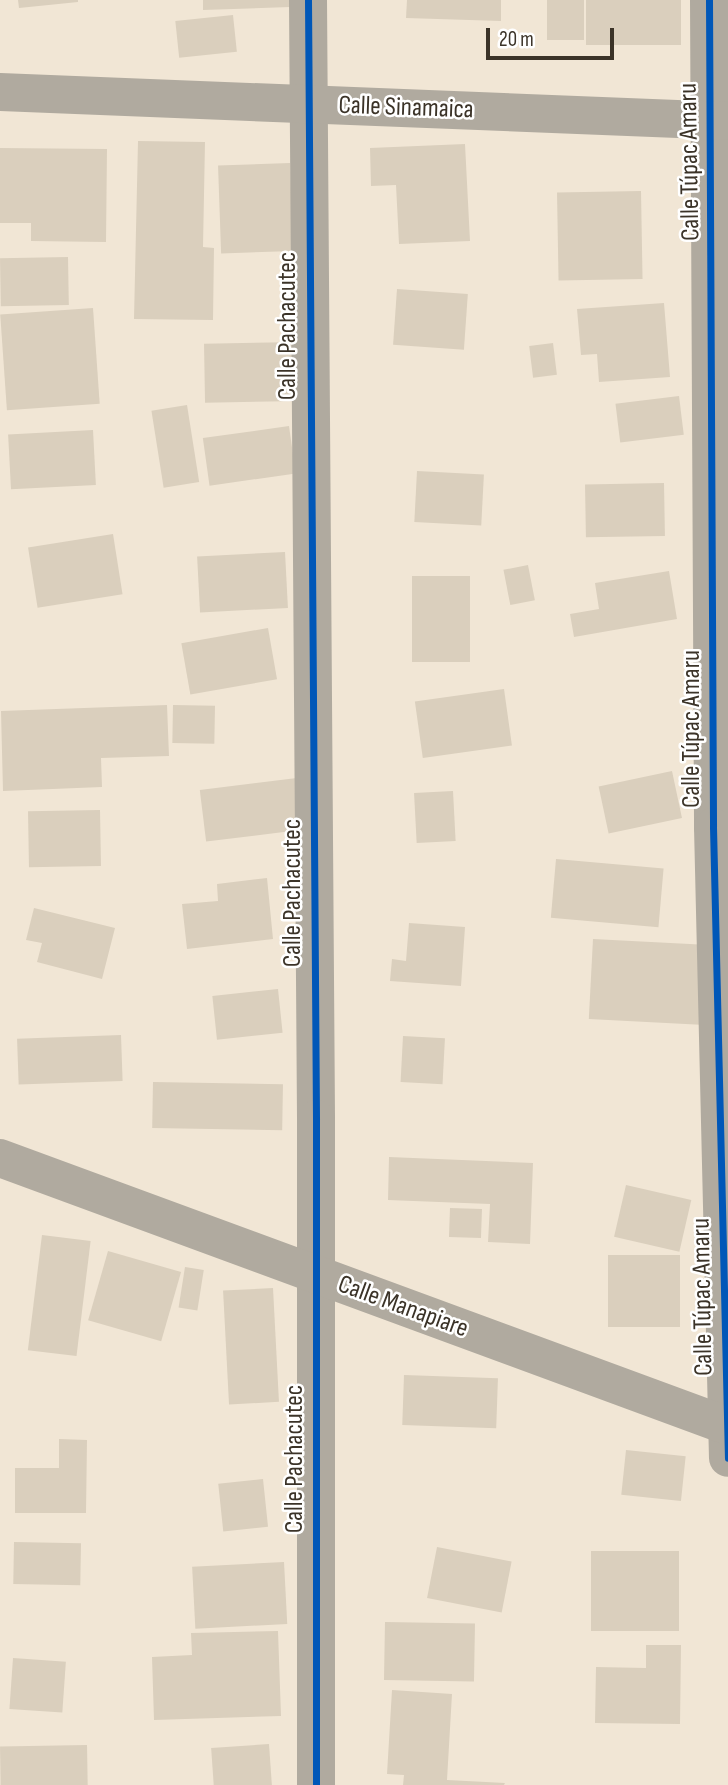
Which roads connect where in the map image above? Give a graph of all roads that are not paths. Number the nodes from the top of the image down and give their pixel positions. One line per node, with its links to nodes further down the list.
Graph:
1 (308, 0): 4 (street, Calle Pachacutec)
2 (709, 0): 5 (street, Calle Túpac Amaru)
3 (0, 92): 4 (street, Calle Sinamaica)
4 (307, 104): 5 (street, Calle Sinamaica); 7 (street, Calle Pachacutec)
5 (719, 121): 8 (street, Calle Túpac Amaru)
6 (0, 1158): 7 (street, Calle Manapiare)
7 (316, 1275): 8 (street, Calle Manapiare); 10 (street, Calle Pachacutec)
8 (728, 1426): 9 (street, Calle Túpac Amaru)
9 (728, 1458)
10 (316, 1785)

